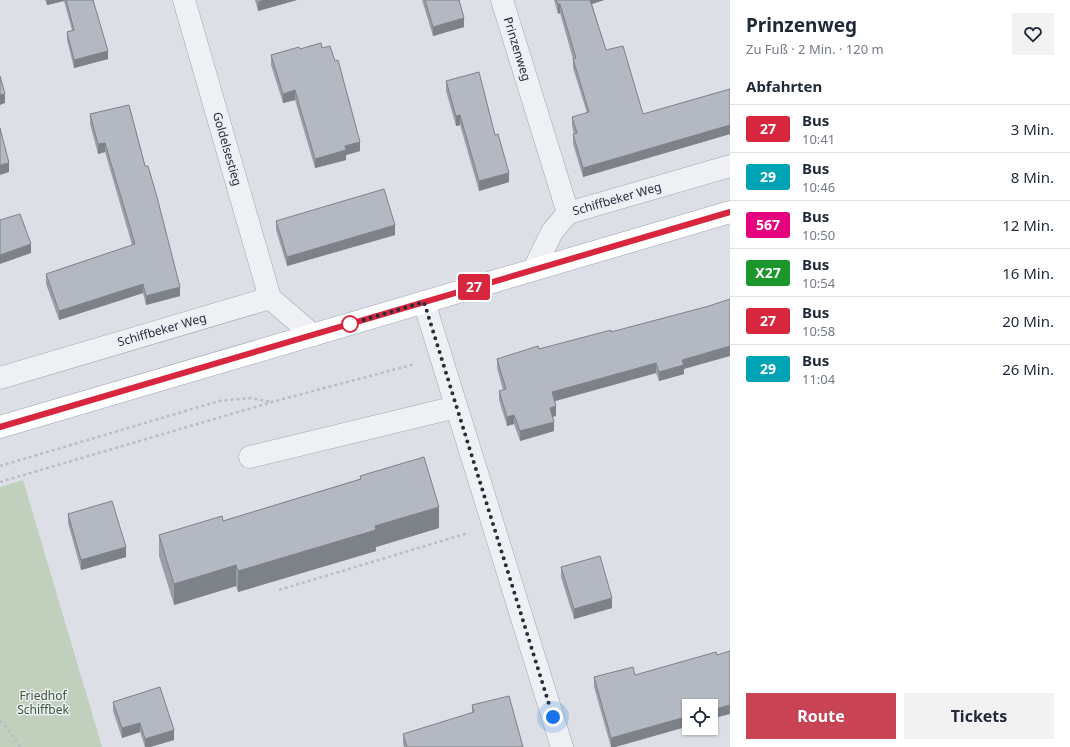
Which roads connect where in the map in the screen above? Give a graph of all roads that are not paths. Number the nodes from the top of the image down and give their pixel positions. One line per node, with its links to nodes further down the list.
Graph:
1 (184, 0): 7 (street, Goldelsestieg)
2 (502, 0): 5 (street, Prinzenweg)
3 (730, 166): 5 (street, Schiffbeker Weg)
4 (730, 212): 6 (main road)
5 (568, 213): 6 (street, Schiffbeker Weg)
6 (534, 270): 8 (main road)
7 (270, 298): 9 (street); 10 (street, Schiffbeker Weg)
8 (424, 302): 9 (main road); 11 (street)
9 (313, 335): 12 (main road)
10 (1, 375)
11 (456, 407): 13 (street); 14 (street)
12 (0, 427)
13 (250, 457)
14 (562, 747)

